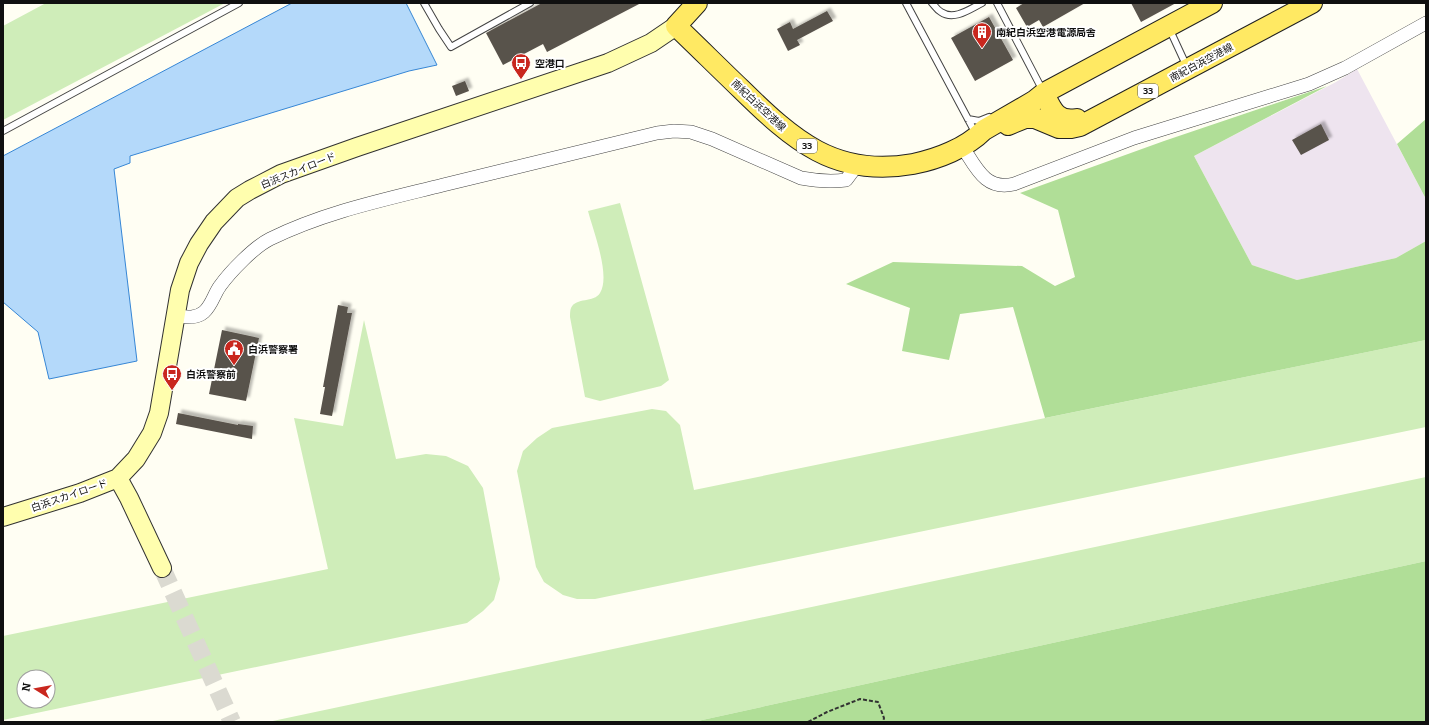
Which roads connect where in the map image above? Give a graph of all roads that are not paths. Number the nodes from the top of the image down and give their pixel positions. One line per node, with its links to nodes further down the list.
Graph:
1 (239, 3): 20 (lane)
2 (424, 3): 3 (lane)
3 (530, 3)
4 (697, 3): 12 (main road)
5 (906, 3): 19 (lane)
6 (932, 3): 7 (lane)
7 (982, 3)
8 (997, 3): 15 (lane)
9 (1212, 3): 13 (main road, 南紀白浜空港線 / 33)
10 (1312, 3): 14 (main road, 南紀白浜空港線 / 33)
11 (1426, 23): 21 (street)
12 (676, 26): 22 (main road, 南紀白浜空港線 / 33); 23 (street, 白浜スカイロード)
13 (1169, 26): 14 (lane); 15 (main road, 南紀白浜空港線 / 33)
14 (1188, 69): 17 (main road, 南紀白浜空港線 / 33)
15 (1044, 93): 16 (lane); 17 (main road); 21 (main road, 南紀白浜空港線 / 33)
16 (1013, 105)
17 (1110, 111): 21 (main road, 南紀白浜空港線 / 33)
18 (993, 115): 19 (lane)
19 (968, 119): 21 (lane)
20 (3, 131)
21 (969, 141): 22 (main road, 南紀白浜空港線 / 33)
22 (854, 164): 23 (street)
23 (175, 316): 24 (street, 白浜スカイロード)
24 (118, 478): 25 (street, 白浜スカイロード); 26 (street)
25 (3, 517)
26 (162, 568)

